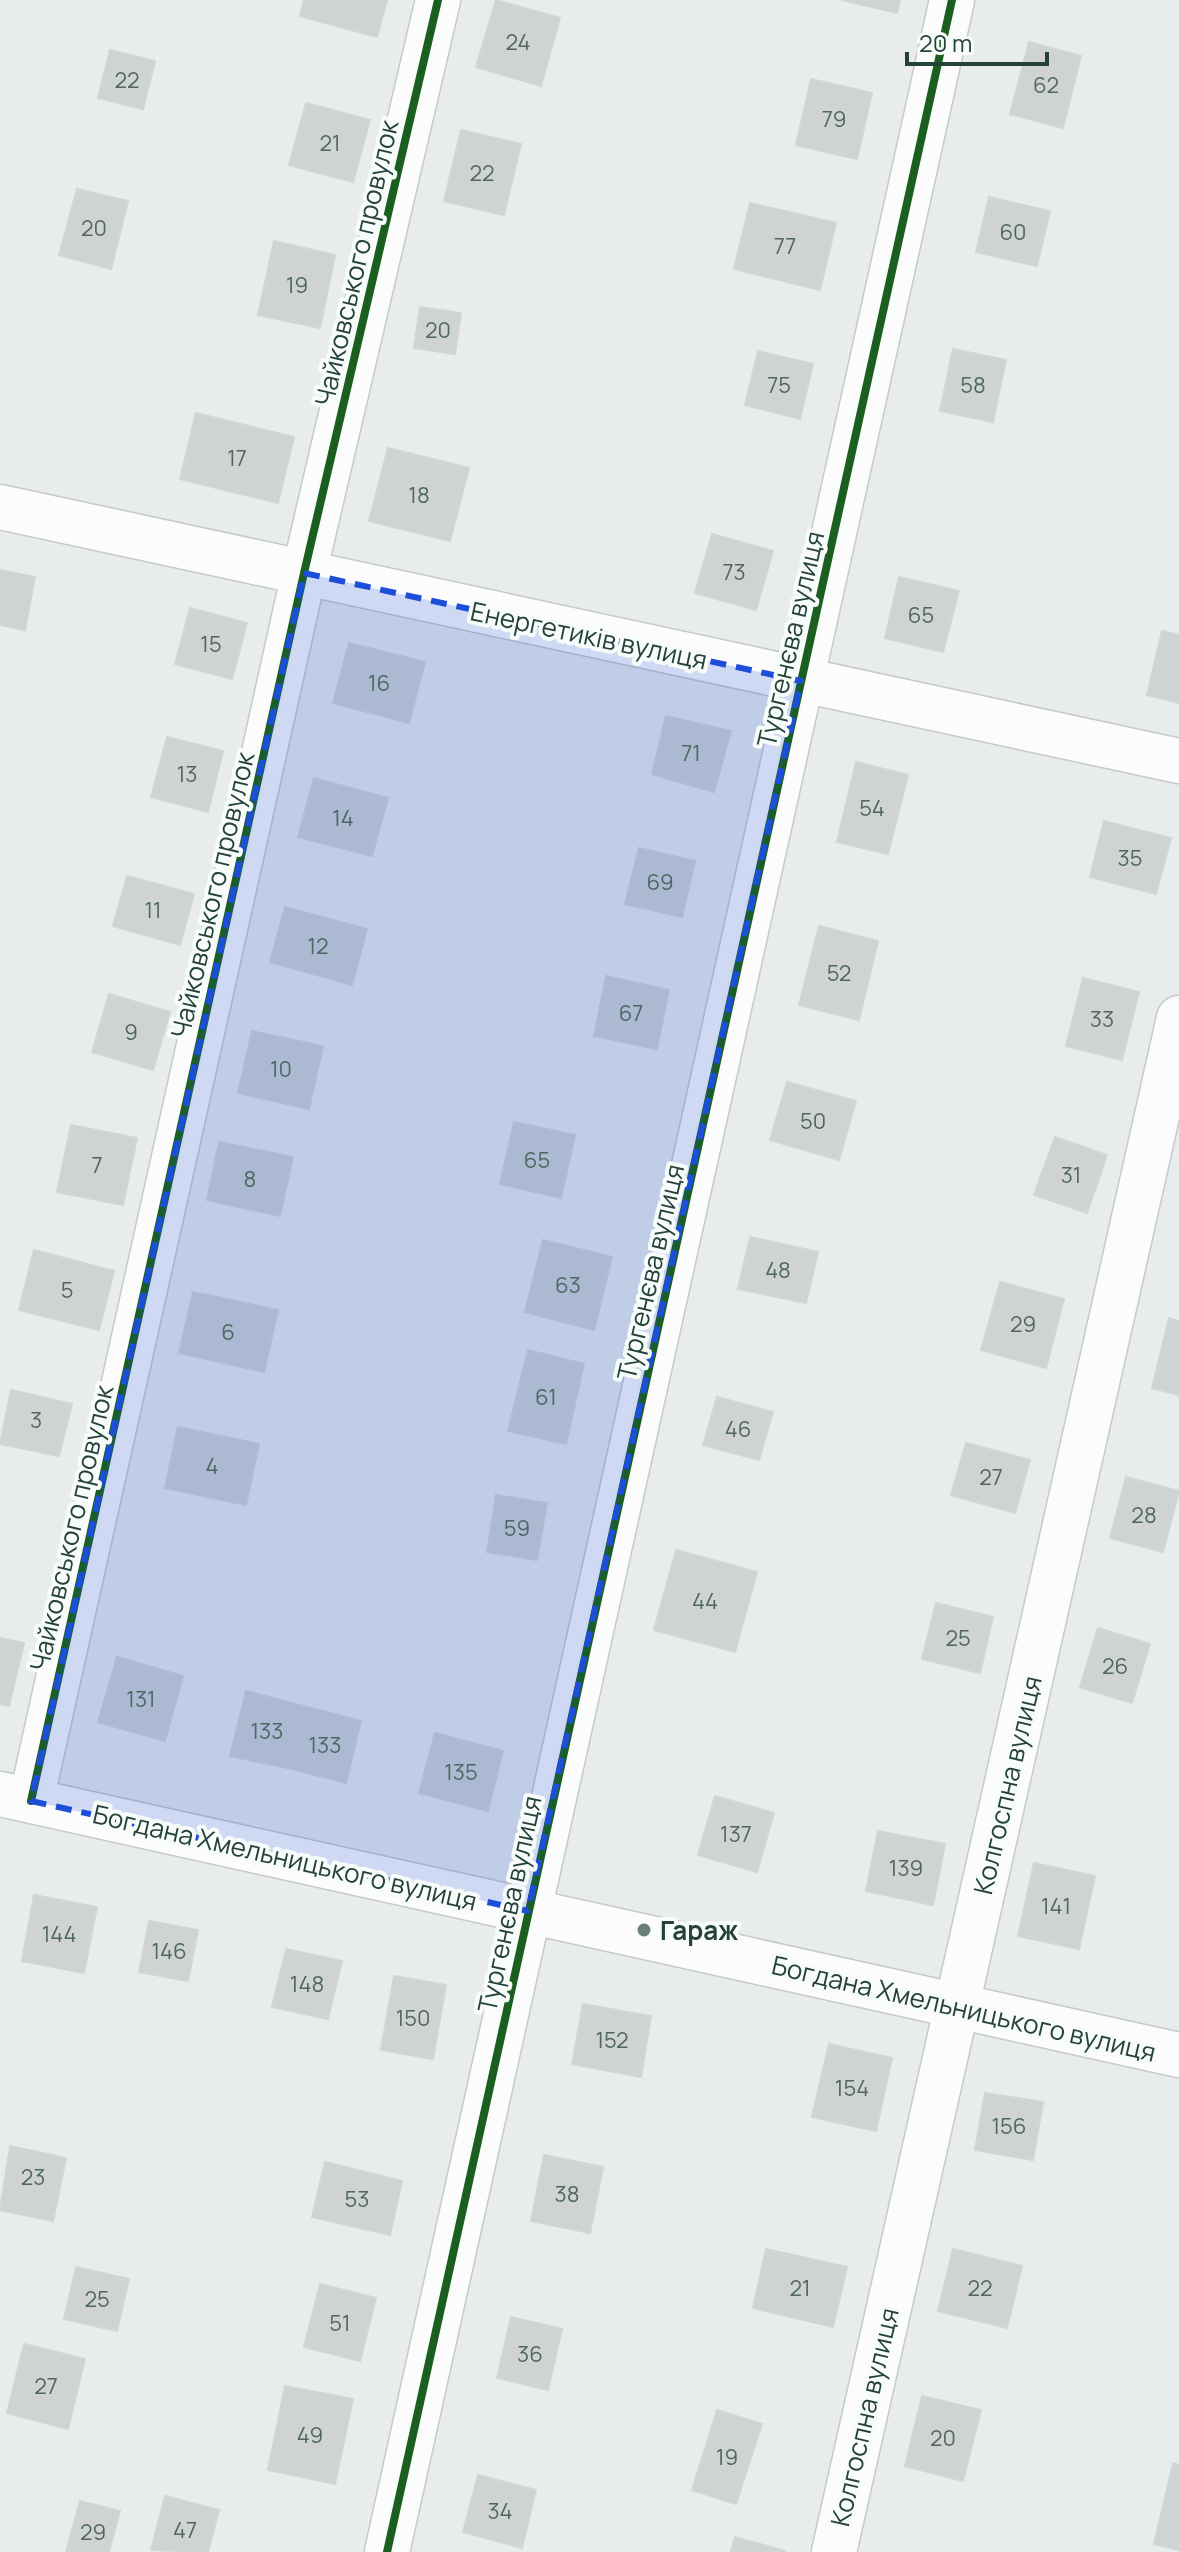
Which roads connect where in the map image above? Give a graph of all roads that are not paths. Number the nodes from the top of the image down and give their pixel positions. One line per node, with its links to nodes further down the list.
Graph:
1 (438, 0): 4 (street, Чайковського провулок)
2 (952, 0): 5 (street, Тургенєва вулиця)
3 (0, 507): 4 (street, Енергетиків вулиця)
4 (304, 573): 5 (street, Енергетиків вулиця); 8 (street, Чайковського провулок)
5 (801, 681): 6 (street, Енергетиків вулиця); 9 (street, Тургенєва вулиця)
6 (1179, 761)
7 (1179, 1018): 10 (street, Колгоспна вулиця)
8 (15, 1797): 9 (street, Богдана Хмельницького вулиця)
9 (528, 1911): 10 (street, Богдана Хмельницького вулиця); 12 (street, Тургенєва вулиця)
10 (957, 2006): 11 (street, Богдана Хмельницького вулиця); 13 (street, Колгоспна вулиця)
11 (1179, 2055)
12 (387, 2552)
13 (834, 2552)

